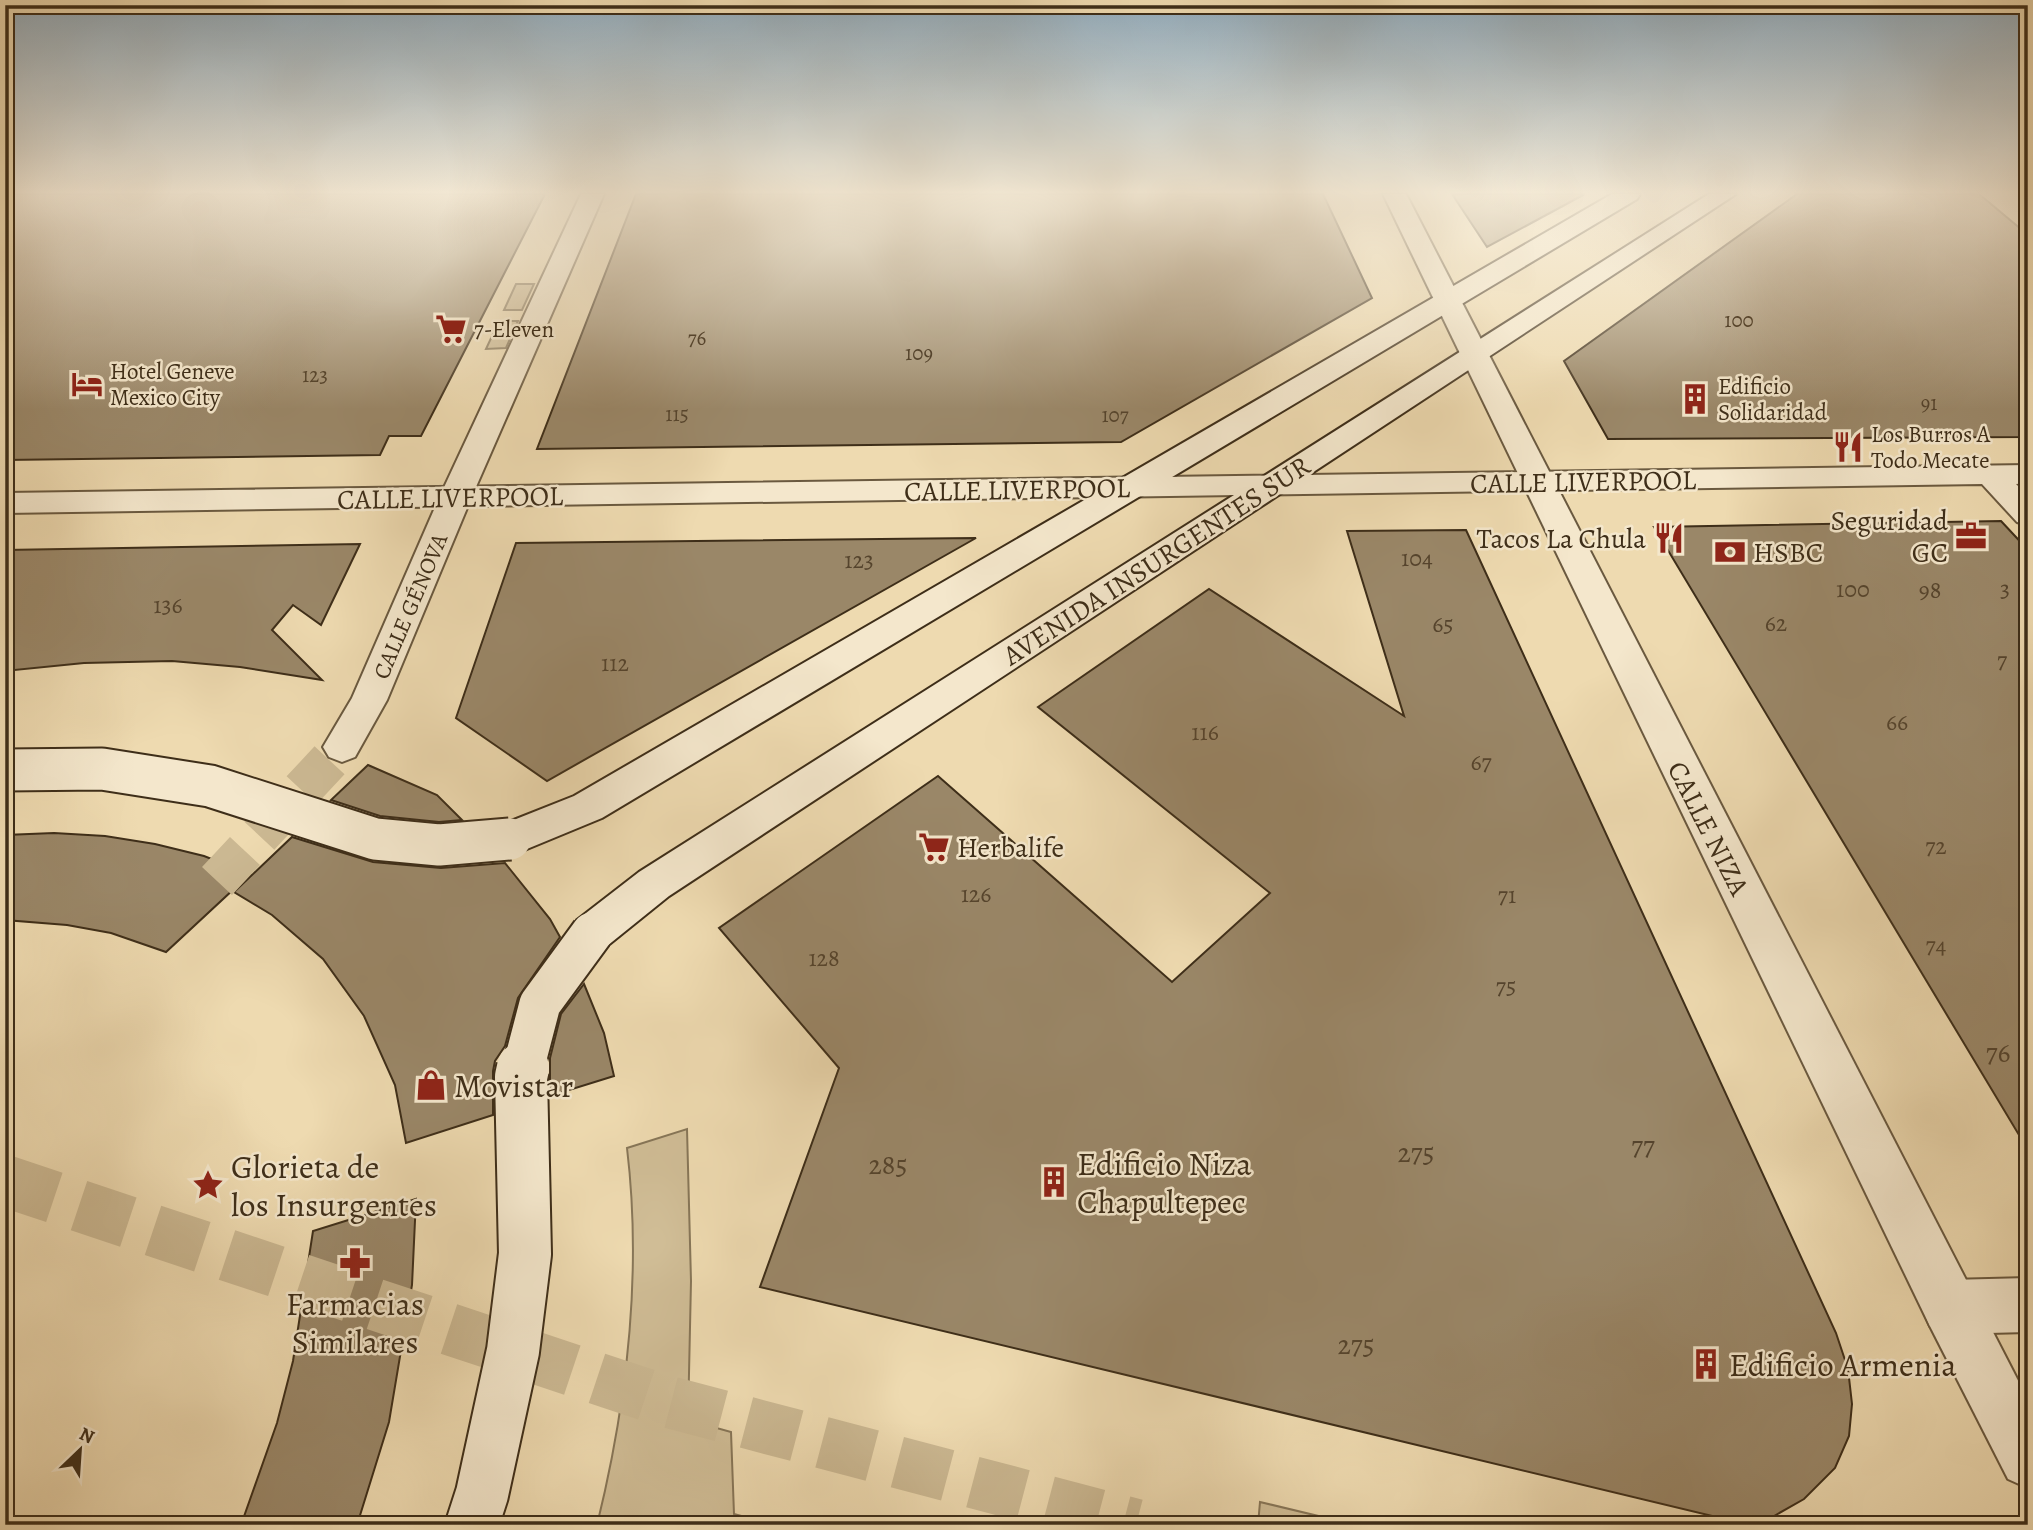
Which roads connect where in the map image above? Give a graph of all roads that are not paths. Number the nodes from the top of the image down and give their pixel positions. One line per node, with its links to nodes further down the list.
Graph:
1 (561, 265): 12 (street, CALLE GÉNOVA)
2 (1431, 265): 5 (street, CALLE NIZA)
3 (1506, 265): 5 (street)
4 (1614, 265): 6 (street, AVENIDA INSURGENTES SUR)
5 (1448, 299): 6 (street, CALLE NIZA); 11 (street)
6 (1475, 355): 9 (street, CALLE NIZA); 10 (street, AVENIDA INSURGENTES SUR)
7 (2028, 474): 8 (street, CALLE LIVERPOOL)
8 (1991, 475): 9 (street, CALLE LIVERPOOL); 14 (street)
9 (1536, 481): 10 (street, CALLE LIVERPOOL); 18 (street, CALLE NIZA)
10 (1270, 486): 11 (street, CALLE LIVERPOOL); 20 (street, AVENIDA INSURGENTES SUR, bridge)
11 (1134, 487): 12 (street, CALLE LIVERPOOL); 16 (street, bridge)
12 (456, 496): 13 (street, CALLE LIVERPOOL); 15 (street, CALLE GÉNOVA)
13 (5, 503)
14 (2028, 515)
15 (342, 747)
16 (5, 770)
17 (2028, 1305): 18 (street)
18 (1949, 1307): 19 (street, CALLE NIZA)
19 (2028, 1459)
20 (472, 1525)

